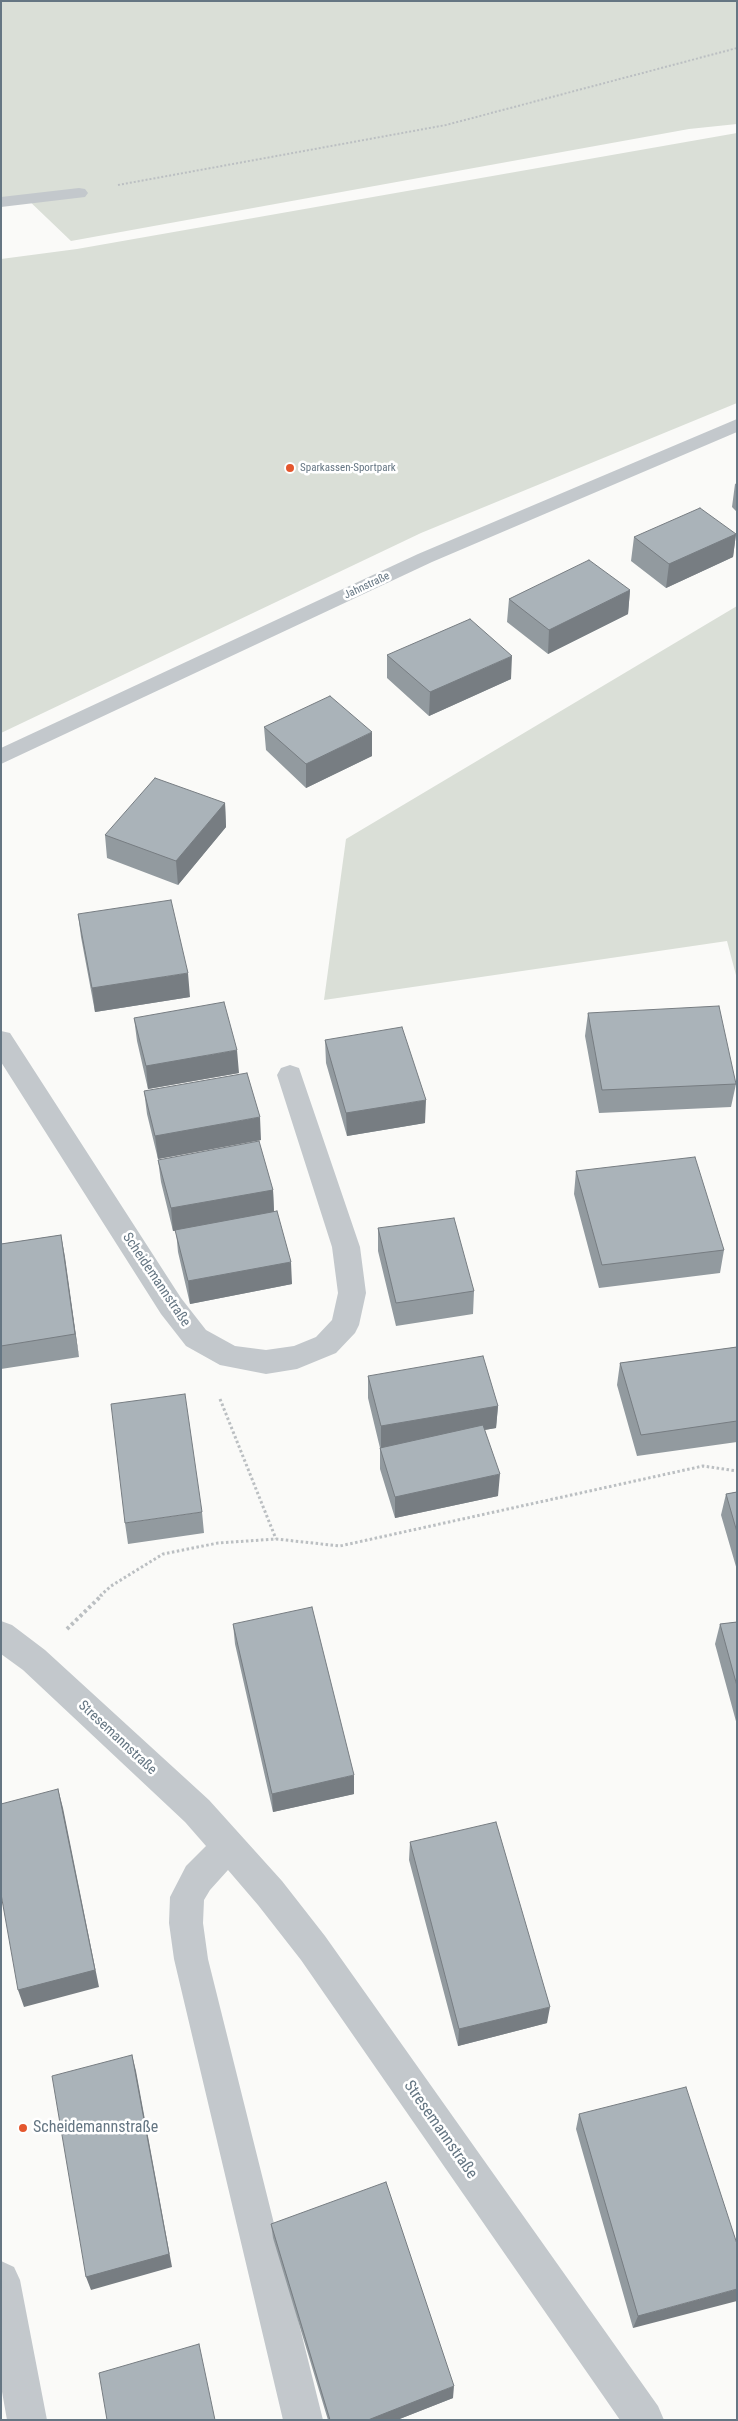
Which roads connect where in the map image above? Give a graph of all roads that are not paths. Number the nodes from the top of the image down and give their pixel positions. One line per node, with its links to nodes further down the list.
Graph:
1 (79, 193): 2 (street)
2 (1, 202)
3 (737, 425): 4 (street, Jahnstraße)
4 (1, 757)
5 (1, 1040): 6 (street, Scheidemannstraße)
6 (290, 1075)
7 (1, 1635): 8 (street, Stresemannstraße)
8 (228, 1846): 11 (street); 12 (street, Stresemannstraße)
9 (1, 2280): 10 (street)
10 (27, 2420)
11 (303, 2420)
12 (644, 2420)

